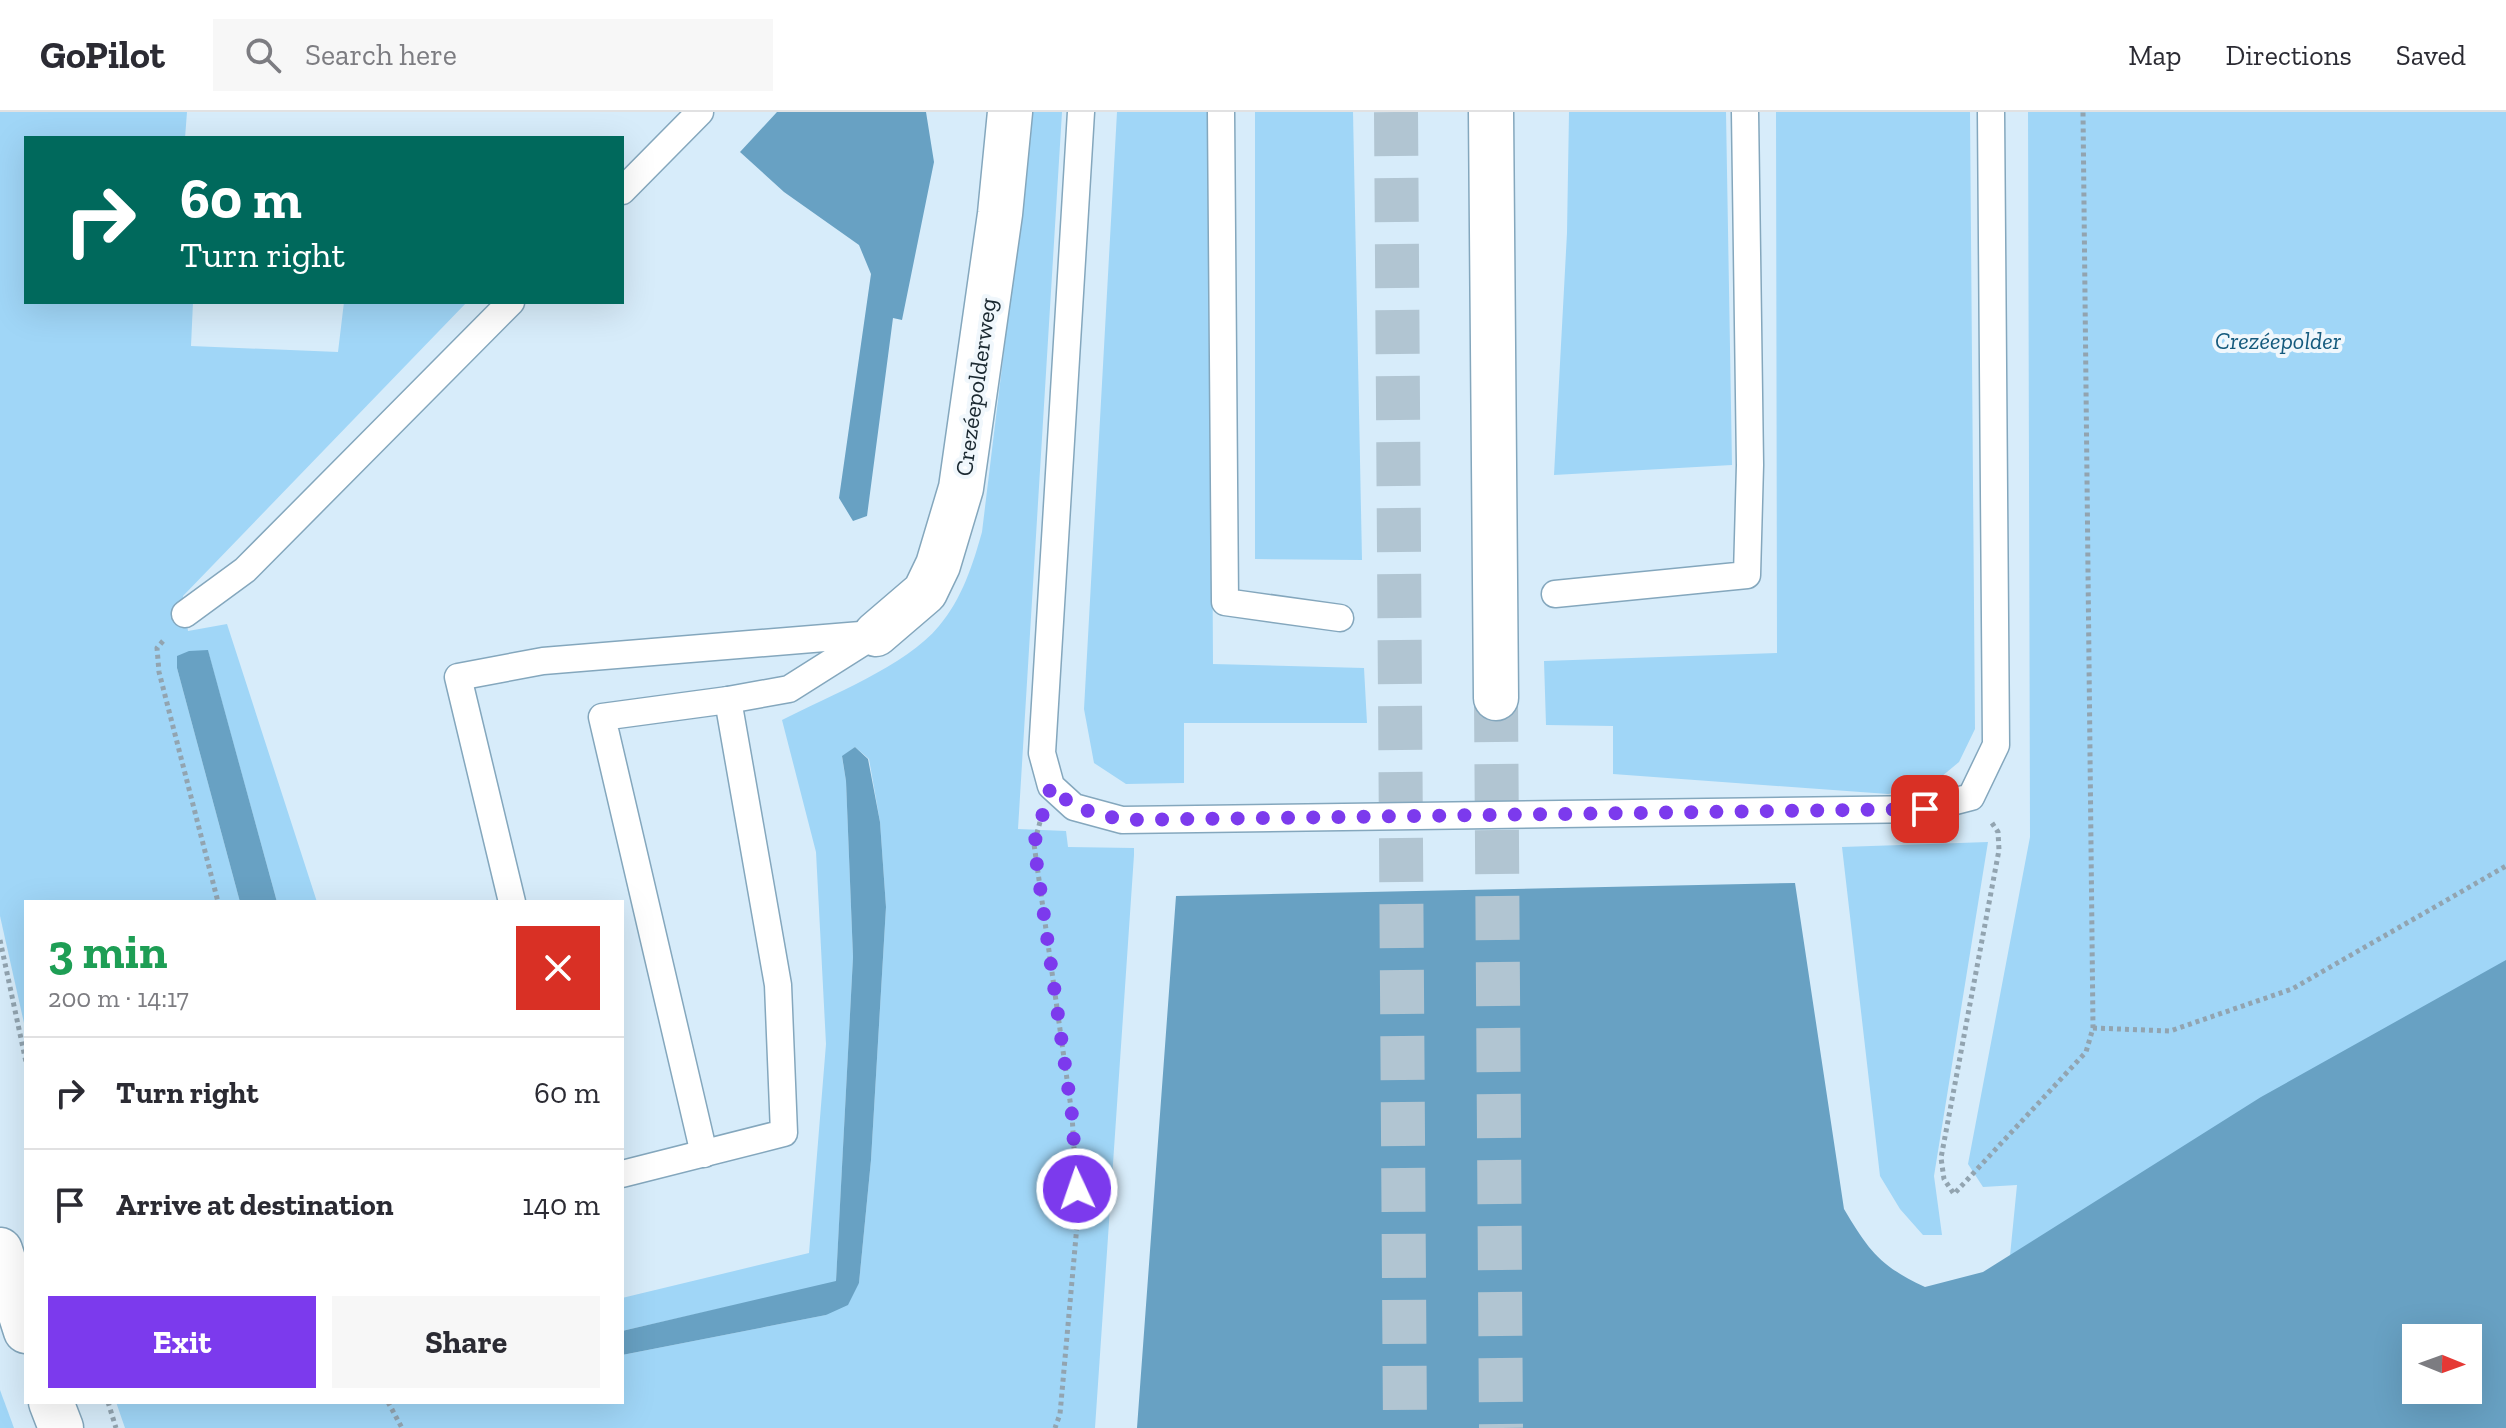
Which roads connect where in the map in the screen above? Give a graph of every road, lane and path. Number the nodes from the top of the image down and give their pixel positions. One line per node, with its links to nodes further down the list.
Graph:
1 (700, 112): 9 (lane)
2 (1010, 112): 14 (main road, Crezéepolderweg)
3 (1081, 112): 17 (lane)
4 (1221, 112): 13 (lane)
5 (1491, 112): 15 (main road)
6 (1745, 112): 11 (lane)
7 (1991, 112): 17 (lane)
8 (2083, 112): 23 (path)
9 (624, 189)
10 (509, 304): 12 (lane)
11 (1555, 594)
12 (185, 614): 20 (path)
13 (1340, 618)
14 (876, 634): 16 (lane); 21 (lane)
15 (1496, 698)
16 (728, 700): 25 (lane); 25 (lane)
17 (1051, 786): 35 (path)
18 (1998, 832): 23 (path)
19 (2506, 866): 23 (path)
20 (217, 900)
21 (512, 900)
22 (0, 940): 24 (path)
23 (2093, 1028)
24 (24, 1053)
25 (704, 1154): 26 (lane)
26 (624, 1174)
27 (0, 1250): 28 (main road)
28 (24, 1325)
29 (52, 1404): 32 (main road)
30 (109, 1404): 33 (path)
31 (389, 1404): 34 (path)
32 (61, 1428)
33 (116, 1428)
34 (402, 1428)
35 (1055, 1428)

